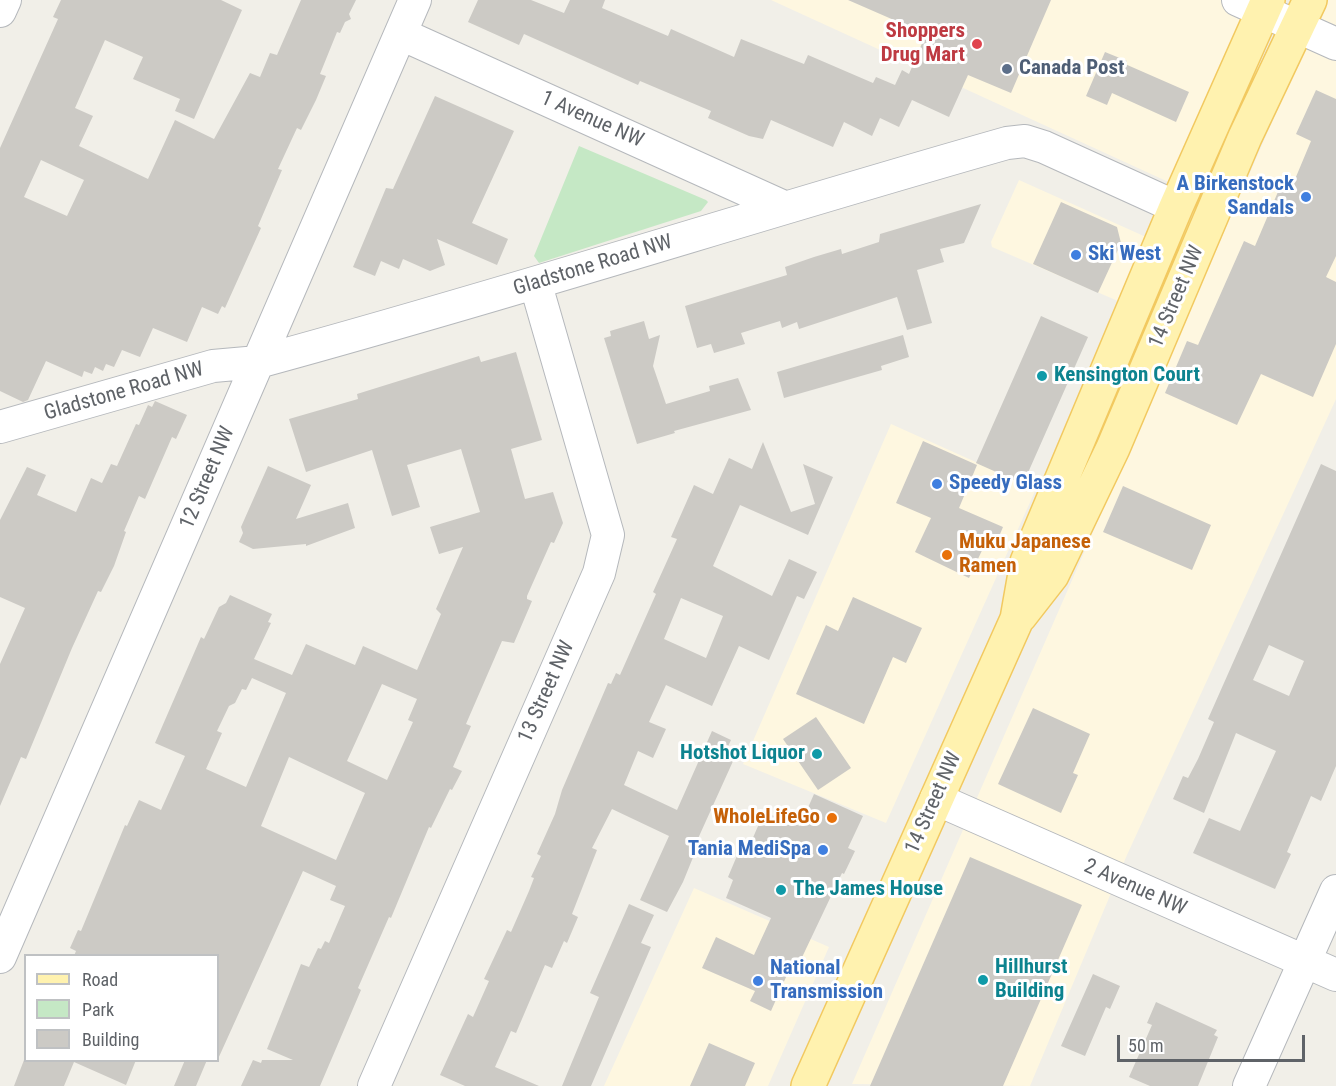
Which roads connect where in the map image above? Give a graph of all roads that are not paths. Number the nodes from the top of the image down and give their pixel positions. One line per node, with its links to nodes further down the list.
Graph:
1 (5, 0): 4 (street)
2 (415, 0): 6 (street, 12 Street NW)
3 (1256, 4): 5 (street); 9 (main road, 14 Street NW)
4 (0, 11)
5 (1304, 14): 7 (street); 13 (main road, 14 Street NW)
6 (401, 34): 8 (street, 1 Avenue NW); 11 (street, 12 Street NW)
7 (1336, 44)
8 (784, 207): 9 (street, Gladstone Road NW); 10 (street, Gladstone Road NW)
9 (1176, 207): 13 (main road, 14 Street NW)
10 (536, 285): 11 (street, Gladstone Road NW); 19 (street, 13 Street NW)
11 (258, 362): 12 (street, Gladstone Road NW); 16 (street, 12 Street NW)
12 (0, 428)
13 (1017, 619): 14 (main road, 14 Street NW)
14 (936, 799): 17 (street, 2 Avenue NW); 20 (main road, 14 Street NW)
15 (1336, 891): 17 (street)
16 (0, 957)
17 (1305, 961): 18 (street, 2 Avenue NW); 21 (street)
18 (1336, 975)
19 (374, 1086)
20 (808, 1086)
21 (1250, 1086)

